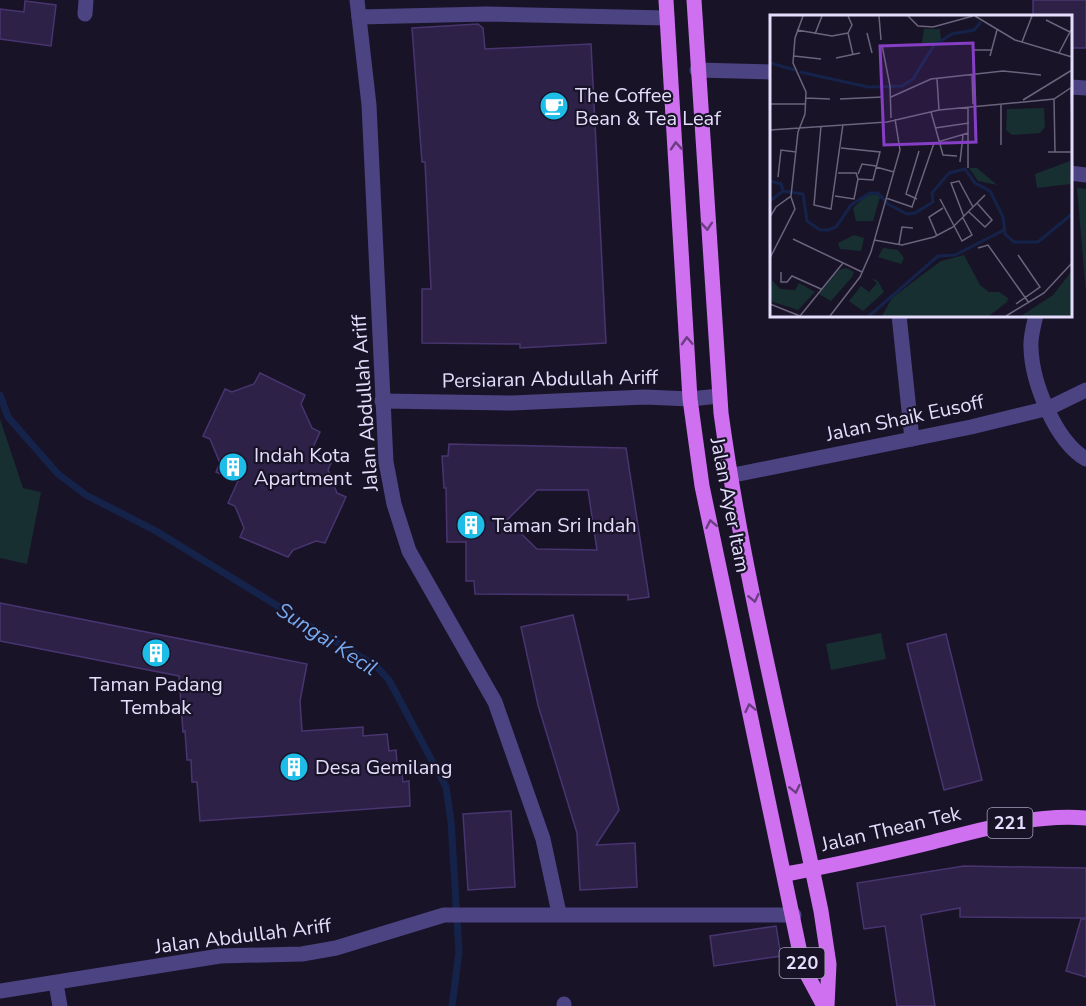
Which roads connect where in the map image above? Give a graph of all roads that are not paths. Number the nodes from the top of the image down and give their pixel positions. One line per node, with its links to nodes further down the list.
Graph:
1 (357, 0): 4 (street, Jalan Abdullah Ariff)
2 (666, 0): 5 (main road, Jalan Ayer Itam)
3 (694, 0): 6 (main road, Jalan Ayer Itam)
4 (359, 17): 5 (street); 17 (street, Jalan Abdullah Ariff)
5 (667, 18): 16 (main road, Jalan Ayer Itam, one-way to 5)
6 (697, 70): 7 (street); 15 (main road, Jalan Ayer Itam, one-way to 15)
7 (770, 72)
8 (1071, 87): 9 (street)
9 (1086, 88)
10 (1071, 173): 11 (street)
11 (1086, 175)
12 (899, 316): 19 (street)
13 (1036, 316): 18 (street)
14 (1086, 390): 18 (street, Jalan Shaik Eusoff)
15 (719, 396): 16 (street, Persiaran Abdullah Ariff); 21 (main road, Jalan Ayer Itam)
16 (690, 399): 17 (street, Persiaran Abdullah Ariff); 24 (main road, Jalan Ayer Itam, one-way to 16)
17 (382, 401): 25 (street, Jalan Abdullah Ariff)
18 (1048, 408): 19 (street, Jalan Shaik Eusoff); 20 (street)
19 (912, 439): 21 (street, Jalan Shaik Eusoff)
20 (1084, 457)
21 (729, 476): 23 (main road, Jalan Ayer Itam, one-way to 23)
22 (1086, 818): 23 (main road, Jalan Thean Tek / 221)
23 (812, 869): 24 (main road, 221); 30 (main road, Jalan Ayer Itam / 220)
24 (786, 874): 26 (main road, Jalan Ayer Itam / 220)
25 (560, 913): 26 (street, Jalan Abdullah Ariff); 27 (street, Jalan Abdullah Ariff)
26 (794, 915): 30 (main road, Jalan Ayer Itam / 220)
27 (56, 984): 28 (street, Jalan Abdullah Ariff); 29 (street)
28 (0, 991)
29 (60, 1006)
30 (826, 1006)

